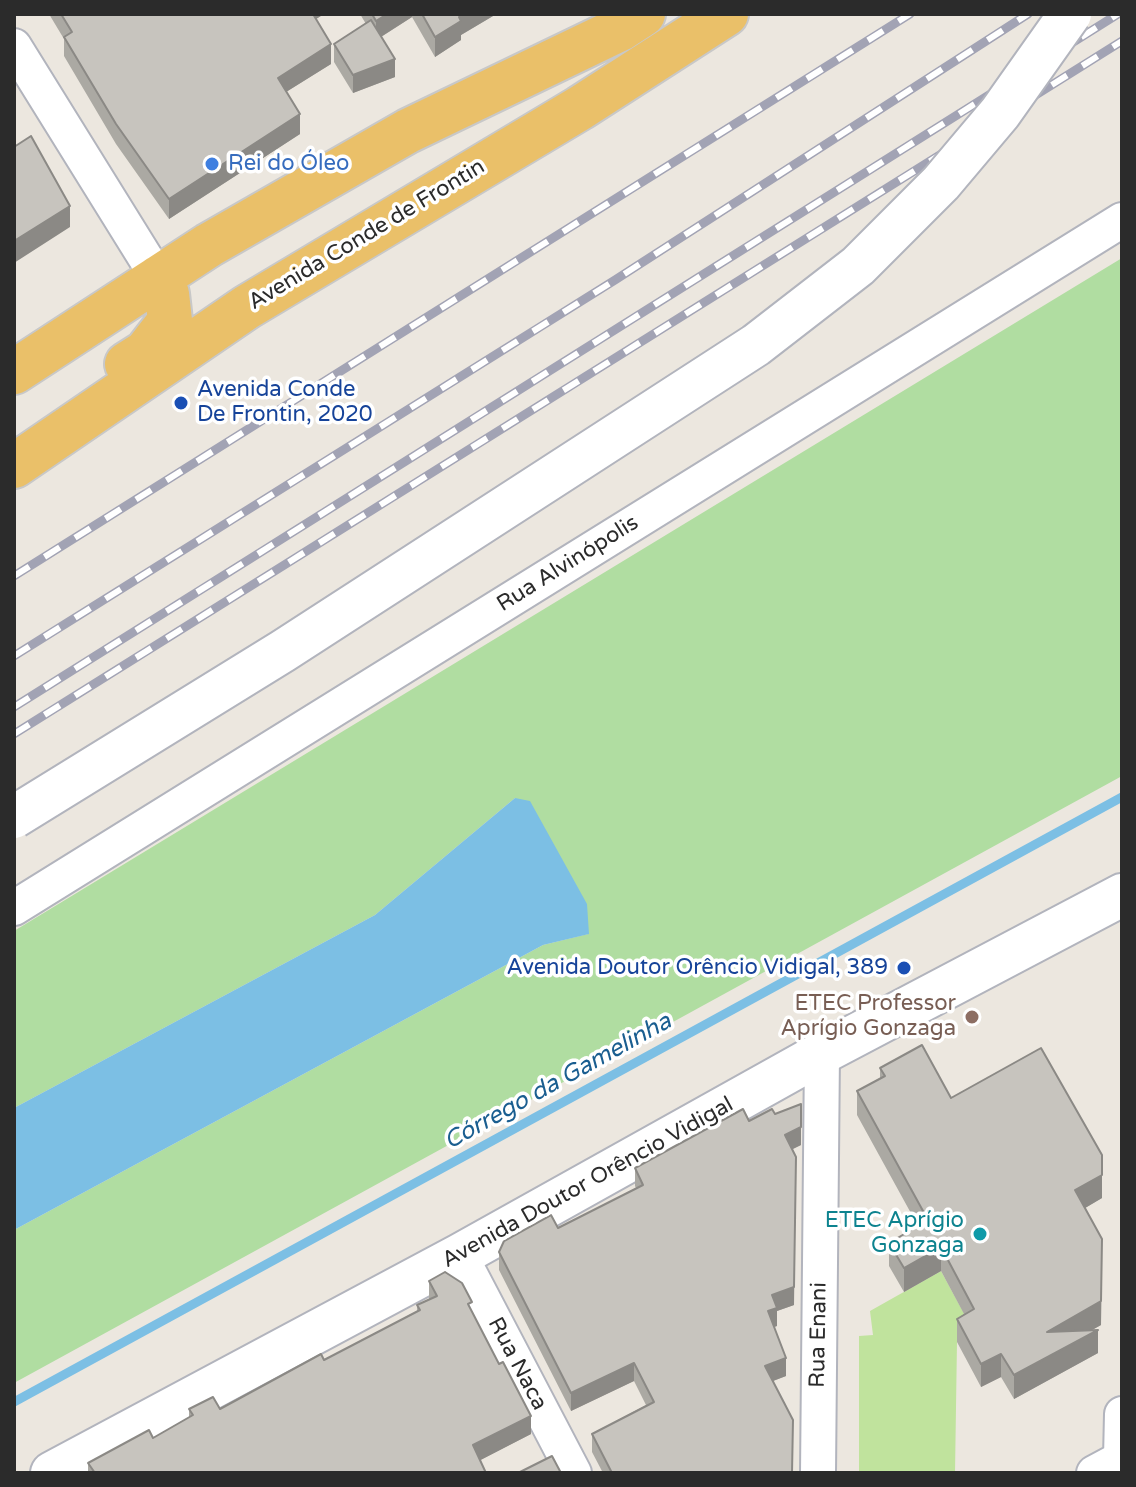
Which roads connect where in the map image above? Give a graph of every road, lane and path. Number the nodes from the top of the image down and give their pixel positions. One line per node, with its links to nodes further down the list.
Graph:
1 (643, 14): 6 (highway)
2 (726, 14): 9 (highway, Avenida Conde de Frontin)
3 (1070, 14): 10 (street, bridge)
4 (14, 46): 6 (street)
5 (1122, 220): 12 (street, Rua Alvinópolis)
6 (158, 278): 7 (highway); 8 (highway)
7 (14, 372)
8 (14, 436)
9 (14, 466)
10 (14, 817)
11 (1122, 895): 13 (street, Avenida Doutor Orêncio Vidigal)
12 (14, 908)
13 (822, 1053): 14 (street, Avenida Doutor Orêncio Vidigal); 19 (street, Rua Enani)
14 (460, 1255): 17 (street, Avenida Doutor Orêncio Vidigal); 18 (street, Rua Naca)
15 (1122, 1414): 16 (street)
16 (1122, 1458): 20 (street)
17 (54, 1473)
18 (574, 1473)
19 (818, 1473)
20 (1094, 1473)

